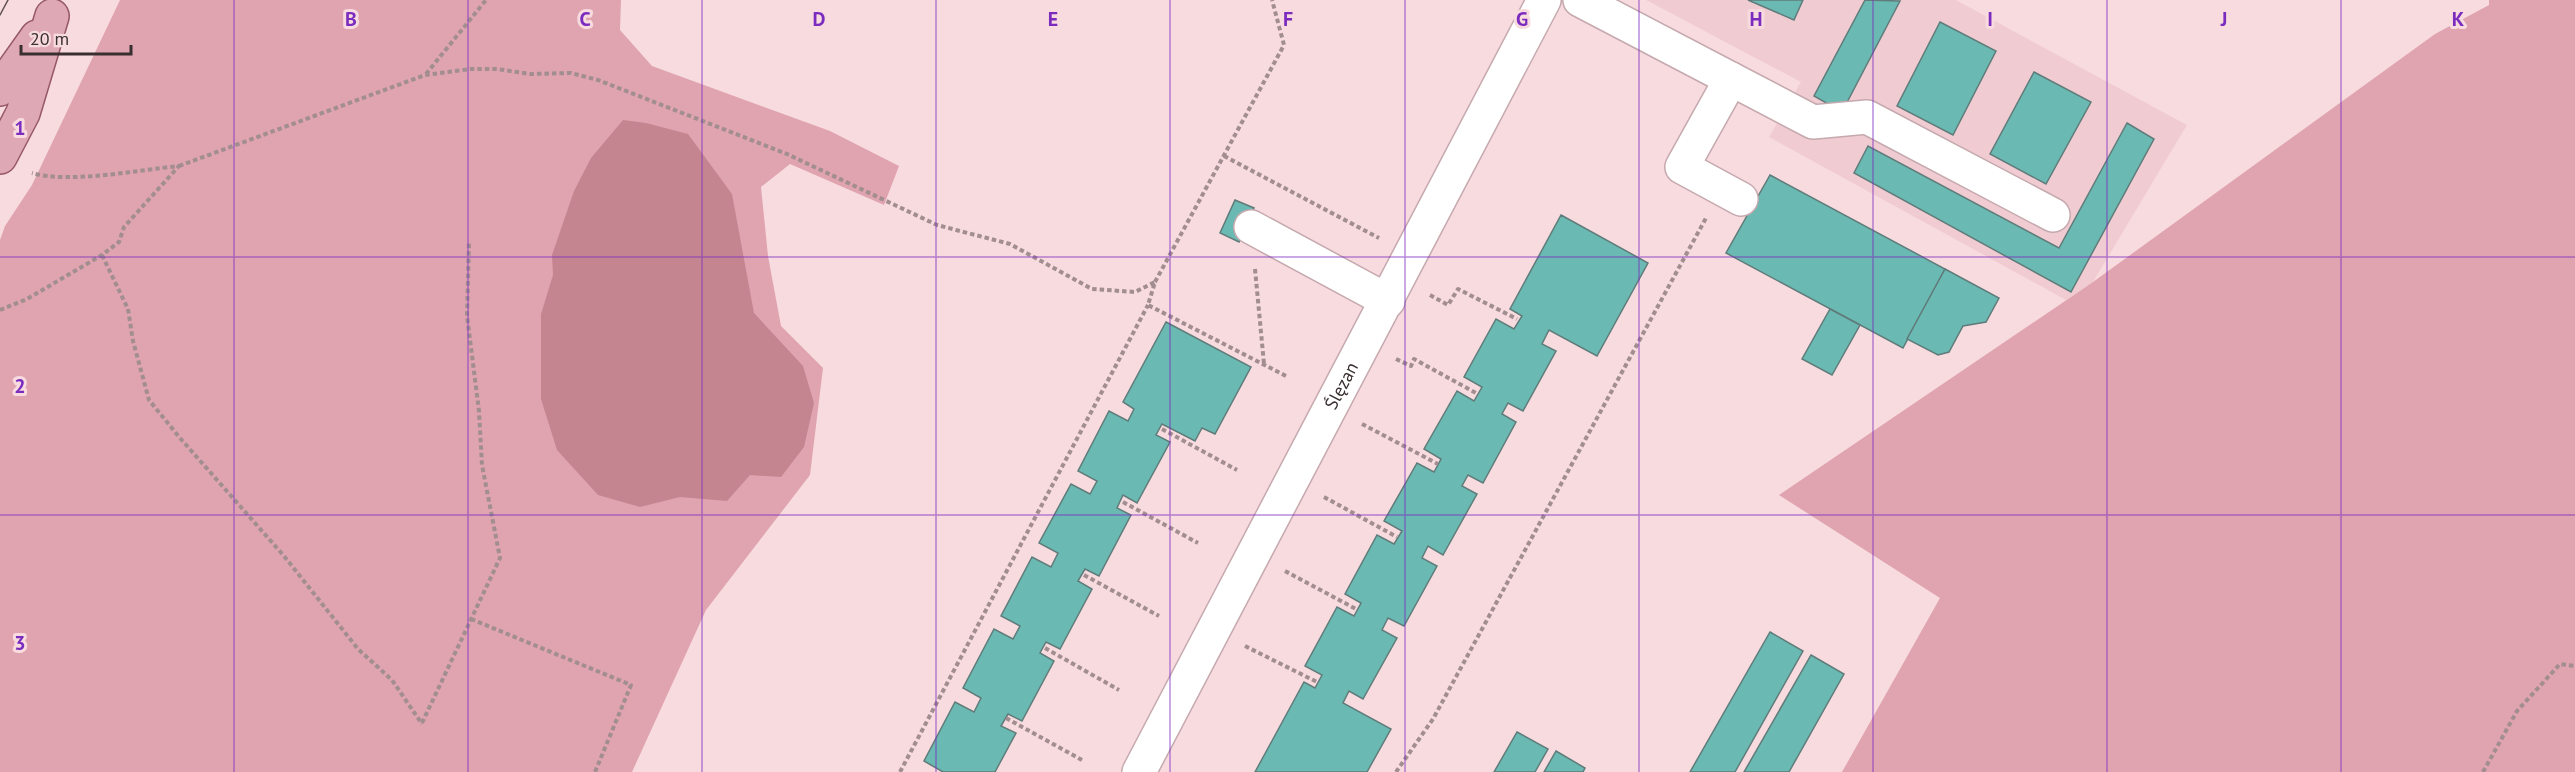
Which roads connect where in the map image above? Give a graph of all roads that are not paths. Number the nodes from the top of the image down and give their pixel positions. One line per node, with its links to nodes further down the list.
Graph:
1 (1544, 0): 10 (street, Ślęzan)
2 (1580, 0): 4 (street)
3 (56, 8): 5 (main road); 6 (main road)
4 (1731, 78): 7 (street); 8 (street)
5 (0, 89)
6 (12, 164)
7 (1731, 193)
8 (2053, 214)
9 (1251, 227): 10 (street)
10 (1388, 301): 11 (street, Ślęzan)
11 (1139, 772)

